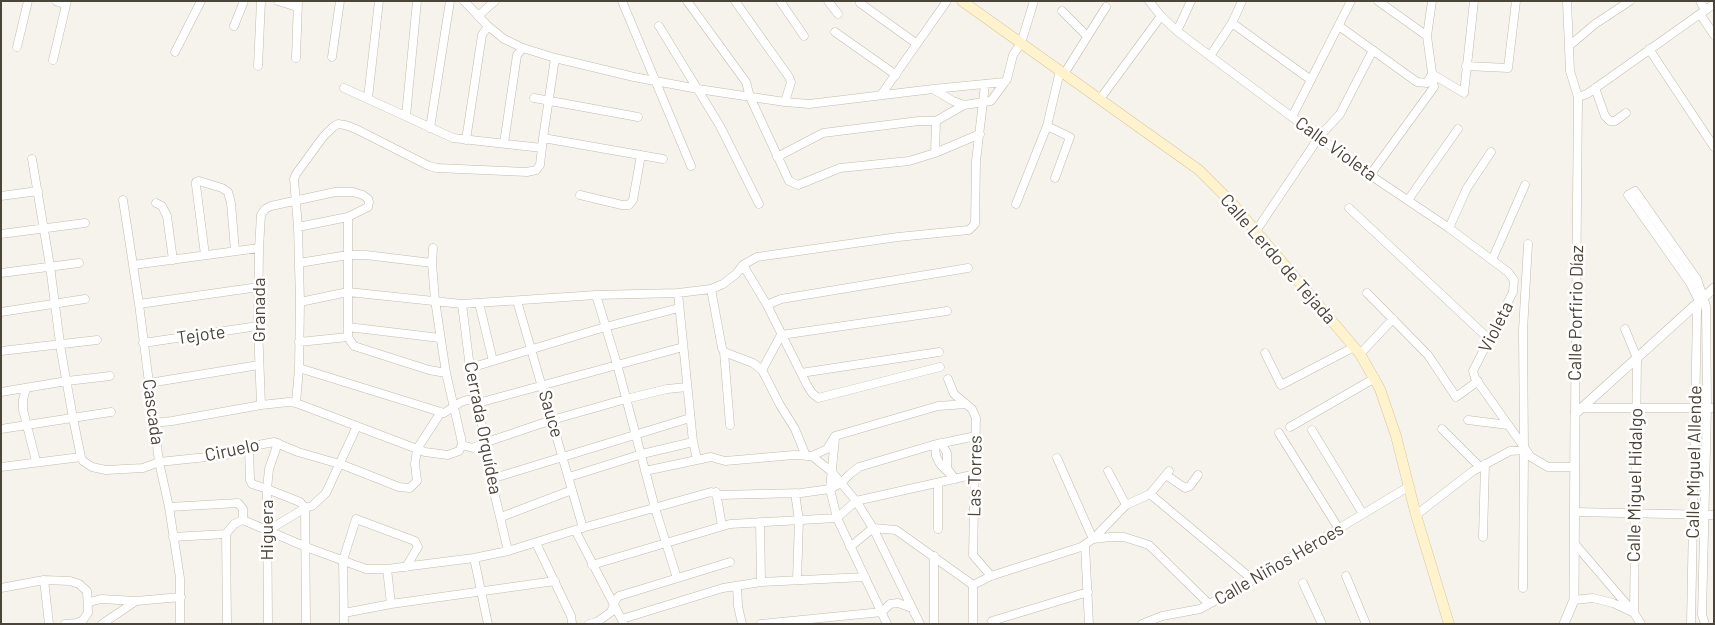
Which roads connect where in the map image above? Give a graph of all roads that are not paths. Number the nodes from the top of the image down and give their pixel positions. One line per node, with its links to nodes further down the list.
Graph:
1 (28, 1): 57 (street)
2 (56, 1): 33 (street)
3 (201, 1): 61 (street)
4 (244, 1): 44 (street)
5 (262, 1): 67 (street)
6 (278, 1): 35 (street)
7 (340, 1): 62 (street)
8 (379, 1): 83 (street)
9 (408, 1): 32 (street)
10 (450, 1): 96 (street)
11 (464, 1): 41 (street)
12 (495, 1): 41 (street)
13 (622, 1): 73 (street)
14 (687, 1): 81 (street)
15 (735, 1): 87 (street)
16 (780, 1): 50 (street)
17 (828, 1): 40 (street)
18 (947, 1): 55 (street)
19 (962, 1): 54 (main road, Calle Lerdo de Tejada)
20 (1034, 1): 54 (street)
21 (1149, 1): 42 (street, Calle Violeta)
22 (1191, 1): 48 (street)
23 (1242, 1): 43 (street)
24 (1351, 1): 47 (street)
25 (1378, 1): 52 (street)
26 (1432, 1): 52 (street)
27 (1474, 1): 68 (street)
28 (1516, 1): 68 (street)
29 (1567, 1): 56 (street, Calle Porfirio Díaz)
30 (1630, 1): 56 (street)
31 (1700, 1): 39 (street)
32 (417, 2): 91 (street)
33 (67, 3): 66 (street)
34 (860, 3): 55 (street)
35 (298, 4): 64 (street)
36 (1714, 4): 39 (street)
37 (1106, 8): 51 (street)
38 (1062, 11): 51 (street)
39 (1702, 12): 53 (street); 59 (street)
40 (838, 14)
41 (478, 16): 45 (street)
42 (1161, 16): 48 (street, Calle Violeta); 86 (street)
43 (1232, 23): 63 (street); 72 (street)
44 (234, 26)
45 (488, 26): 58 (street); 101 (street)
46 (659, 26): 79 (street)
47 (1339, 26): 60 (street); 72 (street)
48 (1177, 31): 63 (street, Calle Violeta)
49 (835, 32): 71 (street)
50 (804, 36)
51 (1087, 36): 69 (street)
52 (1427, 36): 70 (street)
53 (1714, 36)
54 (1021, 43): 69 (main road, Calle Lerdo de Tejada); 74 (street)
55 (917, 44): 71 (street)
56 (1569, 46): 82 (street, Calle Porfirio Díaz)
57 (17, 47)
58 (522, 48): 65 (street); 102 (street)
59 (1649, 49): 78 (street); 103 (street)
60 (1373, 50): 70 (street); 99 (street)
61 (175, 52)
62 (332, 56)
63 (1210, 56): 93 (street, Calle Violeta)
64 (296, 58)
65 (555, 58): 73 (street); 85 (street)
66 (52, 60)
67 (258, 66)
68 (1466, 66): 70 (street)
69 (1062, 72): 86 (main road, Calle Lerdo de Tejada); 95 (street)
70 (1432, 74): 112 (street)
71 (896, 75): 80 (street)
72 (1311, 80): 93 (street)
73 (656, 82): 79 (street); 111 (street)
74 (1005, 82): 75 (street); 88 (street)
75 (985, 85): 77 (street); 88 (street)
76 (344, 88): 83 (street)
77 (933, 88): 80 (street); 89 (street)
78 (1595, 88): 82 (street); 90 (street)
79 (698, 89): 81 (street); 123 (street)
80 (882, 95): 87 (street)
81 (750, 97): 87 (street); 108 (street)
82 (1578, 97): 221 (street, Calle Porfirio Díaz)
83 (368, 98): 91 (street)
84 (534, 98): 85 (street)
85 (548, 100): 92 (street); 100 (street)
86 (1100, 100): 131 (main road, Calle Lerdo de Tejada)
87 (786, 102)
88 (983, 103): 89 (street); 98 (street)
89 (964, 105): 94 (street)
90 (1626, 113)
91 (406, 116): 96 (street)
92 (638, 117)
93 (1292, 117): 99 (street, Calle Violeta)
94 (936, 121): 106 (street); 108 (street)
95 (1047, 126): 113 (street); 124 (street)
96 (430, 128): 101 (street)
97 (1458, 129): 120 (street)
98 (980, 134): 106 (street); 144 (street)
99 (1319, 137): 112 (street, Calle Violeta); 131 (street)
100 (543, 138): 104 (street); 107 (street)
101 (466, 140): 102 (street)
102 (504, 143): 104 (street)
103 (1714, 147)
104 (542, 148): 121 (street)
105 (1491, 152): 130 (street)
106 (935, 153): 108 (street)
107 (641, 155): 110 (street); 116 (street)
108 (778, 158)
109 (32, 159): 115 (street)
110 (664, 159)
111 (691, 166)
112 (1370, 175): 120 (street, Calle Violeta)
113 (1055, 178)
114 (1525, 185): 140 (street)
115 (38, 191): 117 (street); 129 (street)
116 (580, 195)
117 (1, 196)
118 (1628, 196): 159 (street)
119 (123, 200): 146 (street, Cascada)
120 (1408, 200): 130 (street, Calle Violeta)
121 (296, 202): 126 (street); 128 (street); 134 (street, Granada)
122 (156, 203): 139 (street)
123 (759, 204)
124 (1016, 204)
125 (1349, 208): 181 (street)
126 (348, 217): 128 (street); 138 (street)
127 (85, 223): 129 (street)
128 (298, 227): 142 (street)
129 (44, 228): 132 (street); 145 (street)
130 (1448, 228): 140 (street, Calle Violeta)
131 (1256, 231): 188 (main road, Calle Lerdo de Tejada)
132 (1, 234)
133 (1528, 244): 168 (street)
134 (259, 248): 136 (street); 150 (street, Granada)
135 (433, 248): 143 (street)
136 (235, 251): 137 (street); 137 (street)
137 (205, 255): 139 (street)
138 (348, 255): 142 (street); 143 (street); 153 (street)
139 (172, 260): 146 (street)
140 (1492, 260): 149 (street, Calle Violeta)
141 (79, 263): 145 (street)
142 (299, 263): 162 (street)
143 (432, 263): 160 (street)
144 (743, 265): 152 (street); 167 (street)
145 (50, 266): 148 (street); 163 (street)
146 (133, 266): 165 (street, Cascada)
147 (968, 268): 167 (street)
148 (1, 273)
149 (1514, 280): 154 (street, Violeta)
150 (259, 287): 165 (street); 173 (street, Granada)
151 (1714, 288): 159 (street)
152 (711, 289): 155 (street); 189 (street)
153 (348, 292): 160 (street); 162 (street); 174 (street)
154 (1513, 292): 168 (street); 181 (street, Violeta)
155 (678, 293): 157 (street); 169 (street)
156 (1367, 293): 172 (street)
157 (596, 295): 161 (street); 175 (street)
158 (85, 299): 163 (street)
159 (1702, 299): 192 (street); 219 (street, Calle Miguel Allende); 220 (street, Calle Miguel Allende)
160 (435, 300): 166 (street); 179 (street)
161 (517, 301): 164 (street); 186 (street, Sauce)
162 (300, 302): 182 (street)
163 (55, 303): 170 (street); 183 (street)
164 (479, 303): 166 (street); 193 (street)
165 (139, 304): 184 (street, Cascada)
166 (462, 304): 198 (street, Cerrada Orquídea)
167 (767, 305): 177 (street)
168 (1525, 305): 248 (street)
169 (679, 308): 175 (street); 185 (street)
170 (1, 312)
171 (947, 312): 177 (street)
172 (1393, 319): 188 (street); 206 (street)
173 (258, 326): 184 (street, Tejote); 195 (street, Granada)
174 (348, 327): 178 (street); 179 (street)
175 (606, 327): 186 (street); 194 (street)
176 (1625, 329): 192 (street)
177 (781, 335): 199 (street); 201 (street)
178 (348, 337): 182 (street); 200 (street)
179 (440, 338): 200 (street)
180 (97, 340): 183 (street)
181 (1490, 340): 206 (street, Violeta)
182 (300, 342): 197 (street)
183 (61, 343): 187 (street); 205 (street)
184 (144, 343): 207 (street, Cascada)
185 (683, 348): 194 (street); 209 (street)
186 (532, 350): 193 (street); 208 (street, Sauce)
187 (1, 351)
188 (1357, 351): 191 (street); 203 (main road, Calle Lerdo de Tejada)
189 (724, 352): 199 (street); 230 (street)
190 (939, 352): 201 (street)
191 (1265, 353)
192 (1637, 358): 218 (street, Calle Miguel Hidalgo); 221 (street)
193 (493, 361): 198 (street)
194 (617, 364): 208 (street); 212 (street)
195 (259, 365): 207 (street); 216 (street, Granada)
196 (940, 367): 201 (street)
197 (299, 368): 213 (street); 223 (street)
198 (470, 368): 214 (street, Cerrada Orquídea)
199 (762, 370): 250 (street)
200 (446, 373): 217 (street)
201 (801, 373)
202 (110, 376): 205 (street)
203 (1375, 378): 233 (street); 271 (main road, Calle Lerdo de Tejada)
204 (948, 379): 215 (street, Las Torres)
205 (67, 381): 210 (street); 224 (street)
206 (1478, 382): 229 (street)
207 (149, 383): 228 (street, Cascada)
208 (542, 385): 214 (street); 226 (street, Sauce)
209 (687, 386): 212 (street); 225 (street)
210 (26, 388): 211 (street); 231 (street)
211 (1, 392)
212 (626, 399): 226 (street); 238 (street)
213 (296, 403): 216 (street); 232 (street)
214 (478, 403): 217 (street); 243 (street, Cerrada Orquídea)
215 (966, 404): 239 (street); 240 (street, Las Torres)
216 (261, 405): 228 (street)
217 (453, 408): 223 (street); 245 (street)
218 (1636, 408): 219 (street); 221 (street); 284 (street, Calle Miguel Hidalgo)
219 (1695, 408): 220 (street); 286 (street, Calle Miguel Allende)
220 (1710, 408): 288 (street, Calle Miguel Allende)
221 (1578, 411): 260 (street, Calle Porfirio Díaz)
222 (111, 412): 224 (street)
223 (441, 412): 247 (street)
224 (73, 418): 231 (street); 251 (street)
225 (690, 418): 238 (street); 241 (street)
226 (552, 420): 243 (street); 252 (street, Sauce)
227 (1468, 420): 229 (street)
228 (154, 423): 256 (street, Cascada)
229 (1508, 424): 248 (street)
230 (730, 425)
231 (27, 426): 234 (street); 255 (street)
232 (357, 426): 247 (street); 257 (street)
233 (1290, 427)
234 (1, 429)
235 (1442, 429): 259 (street)
236 (1312, 430): 285 (street)
237 (1279, 433): 299 (street)
238 (635, 435): 249 (street); 252 (street)
239 (835, 436): 250 (street); 263 (street)
240 (976, 436): 244 (street); 264 (street, Las Torres)
241 (693, 442): 249 (street); 254 (street)
242 (278, 443): 246 (street, Ciruelo); 257 (street, Ciruelo); 273 (street)
243 (484, 443): 245 (street); 268 (street, Cerrada Orquídea)
244 (938, 444): 266 (street); 270 (street)
245 (462, 445): 247 (street)
246 (249, 448): 256 (street, Ciruelo); 273 (street, Higuera)
247 (418, 449): 257 (street, Ciruelo)
248 (1524, 450): 259 (street); 260 (street); 332 (street)
249 (642, 454): 261 (street); 267 (street)
250 (809, 456): 254 (street); 263 (street)
251 (81, 457): 255 (street); 256 (street, Ciruelo)
252 (562, 457): 267 (street, Sauce); 268 (street)
253 (1057, 458): 304 (street)
254 (697, 459): 261 (street)
255 (36, 462): 258 (street)
256 (159, 462): 280 (street, Cascada)
257 (338, 463): 281 (street)
258 (2, 466)
259 (1483, 466): 287 (street); 302 (street)
260 (1575, 467): 283 (street, Calle Porfirio Díaz)
261 (645, 471): 282 (street)
262 (1108, 471): 279 (street)
263 (832, 472): 270 (street); 272 (street)
264 (976, 474): 266 (street); 319 (street, Las Torres)
265 (1198, 475): 277 (street)
266 (952, 476): 269 (street)
267 (569, 478): 274 (street, Sauce)
268 (491, 479): 290 (street, Cerrada Orquídea)
269 (938, 482): 278 (street); 298 (street)
270 (841, 484): 272 (street); 278 (street)
271 (1408, 487): 285 (street, Calle Niños Héroes); 287 (main road, Calle Lerdo de Tejada)
272 (830, 489): 276 (street); 291 (street)
273 (267, 490): 281 (street); 300 (street, Higuera)
274 (572, 490): 290 (street); 297 (street, Sauce)
275 (716, 492): 276 (street); 282 (street); 295 (street)
276 (795, 493): 293 (street)
277 (1150, 494): 279 (street); 325 (street)
278 (856, 501): 291 (street); 296 (street)
279 (1126, 505): 304 (street)
280 (169, 507): 292 (street); 303 (street, Cascada)
281 (305, 508): 300 (street); 309 (street)
282 (655, 508): 297 (street); 306 (street)
283 (1575, 512): 284 (street); 308 (street, Calle Porfirio Díaz)
284 (1635, 512): 286 (street); 345 (street, Calle Miguel Hidalgo)
285 (1363, 514): 299 (street, Calle Niños Héroes)
286 (1693, 514): 288 (street); 348 (street, Calle Miguel Allende)
287 (1416, 515): 371 (main road, Calle Lerdo de Tejada)
288 (1705, 515): 289 (street); 374 (street, Calle Miguel Allende)
289 (1714, 515)
290 (501, 516): 311 (street, Cerrada Orquídea)
291 (837, 518): 293 (street); 310 (street)
292 (243, 520): 300 (street); 301 (street)
293 (799, 520): 294 (street); 324 (street)
294 (760, 522): 295 (street); 327 (street)
295 (722, 526): 306 (street)
296 (873, 528): 310 (street); 312 (street); 342 (street)
297 (579, 529): 305 (street); 316 (street, Sauce)
298 (938, 529)
299 (1339, 529): 325 (street, Calle Niños Héroes)
300 (267, 530): 309 (street); 356 (street, Higuera)
301 (226, 534): 303 (street); 355 (street)
302 (1483, 537)
303 (173, 538): 335 (street, Cascada)
304 (1093, 539): 307 (street); 340 (street)
305 (536, 543): 311 (street); 326 (street)
306 (666, 543): 316 (street); 322 (street)
307 (1085, 544): 319 (street); 333 (street)
308 (1575, 544): 336 (street, Calle Porfirio Díaz); 345 (street)
309 (306, 547): 314 (street); 357 (street)
310 (850, 548): 321 (street)
311 (508, 552): 313 (street)
312 (934, 556): 329 (street); 365 (street)
313 (474, 558): 317 (street); 334 (street)
314 (343, 560): 317 (street); 318 (street); 344 (street)
315 (730, 562): 322 (street)
316 (592, 565): 339 (street, Sauce)
317 (406, 567): 318 (street)
318 (386, 569): 338 (street)
319 (992, 576): 329 (street)
320 (1346, 576): 370 (street)
321 (865, 577): 324 (street); 343 (street)
322 (677, 578): 339 (street)
323 (44, 580): 331 (street); 341 (street); 351 (street)
324 (797, 580): 327 (street)
325 (1253, 580): 340 (street, Calle Niños Héroes)
326 (555, 582): 334 (street); 350 (street)
327 (761, 582): 330 (street)
328 (1303, 582): 369 (street)
329 (973, 585): 366 (street)
330 (737, 586): 347 (street); 361 (street)
331 (1, 588)
332 (1522, 588)
333 (1088, 592): 346 (street); 367 (street)
334 (482, 593): 338 (street); 359 (street)
335 (181, 597): 337 (street); 354 (street, Cascada)
336 (1574, 600): 345 (street); 372 (street, Calle Porfirio Díaz)
337 (136, 601): 341 (street); 353 (street)
338 (391, 604): 344 (street)
339 (614, 604): 347 (street, Sauce); 360 (street)
340 (1209, 604): 368 (street, Calle Niños Héroes)
341 (88, 605): 349 (street)
342 (912, 608): 343 (street); 364 (street)
343 (882, 612): 362 (street); 363 (street)
344 (344, 613): 358 (street)
345 (1634, 613): 373 (street)
346 (992, 621)
347 (623, 622)
348 (1692, 622)
349 (78, 623): 352 (street)
350 (573, 623)
351 (49, 624)
352 (65, 624)
353 (102, 624)
354 (180, 624)
355 (227, 624)
356 (268, 624)
357 (306, 624)
358 (344, 624)
359 (488, 624)
360 (589, 624)
361 (742, 624)
362 (761, 624)
363 (887, 624)
364 (920, 624)
365 (934, 624)
366 (973, 624)
367 (1089, 624)
368 (1142, 624)
369 (1322, 624)
370 (1366, 624)
371 (1448, 624)
372 (1564, 624)
373 (1641, 624)
374 (1705, 624)

